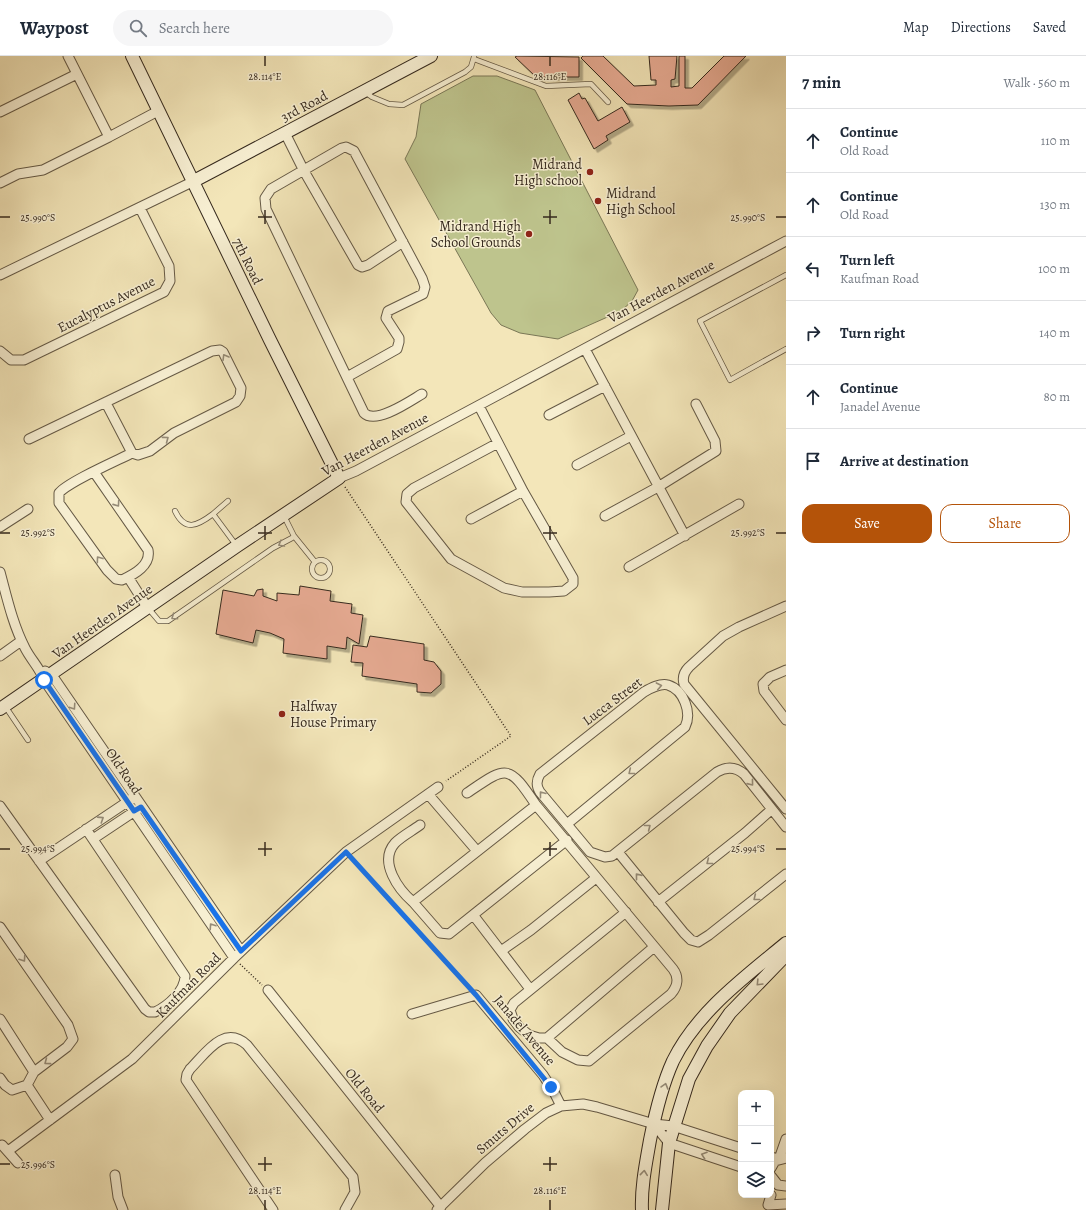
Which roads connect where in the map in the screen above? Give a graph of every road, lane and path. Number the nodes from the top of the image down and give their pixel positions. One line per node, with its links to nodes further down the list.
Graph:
1 (68, 56): 5 (street)
2 (132, 56): 8 (street, 7th Road)
3 (431, 56): 6 (street, 3rd Road)
4 (474, 57): 6 (lane); 7 (lane)
5 (77, 74): 9 (street); 11 (street)
6 (364, 91): 10 (street, 3rd Road)
7 (608, 102)
8 (158, 111): 11 (street); 13 (street, 7th Road)
9 (0, 112)
10 (285, 133): 12 (street); 13 (street, 3rd Road)
11 (109, 137): 14 (street)
12 (304, 171): 17 (street); 17 (street); 23 (street)
13 (192, 182): 15 (street); 36 (street, 7th Road)
14 (0, 183)
15 (140, 208): 18 (street); 22 (street, Eucalyptus Avenue)
16 (786, 241): 20 (street, Van Heerden Avenue)
17 (403, 242): 23 (street)
18 (0, 275)
19 (786, 275): 21 (lane)
20 (585, 349): 24 (street); 28 (street, Van Heerden Avenue)
21 (786, 349)
22 (0, 351)
23 (347, 376): 25 (street)
24 (605, 386): 29 (street); 30 (street)
25 (422, 394)
26 (106, 403): 31 (street); 33 (street); 33 (street, one-way to 26)
27 (696, 404): 37 (street)
28 (479, 406): 32 (street); 36 (street, Van Heerden Avenue)
29 (549, 415)
30 (631, 436): 34 (street); 37 (street)
31 (29, 439)
32 (498, 443): 38 (street); 38 (street)
33 (132, 453): 35 (street)
34 (577, 465)
35 (94, 472): 54 (street, one-way to 54); 54 (street, one-way to 35)
36 (339, 478): 44 (street, Van Heerden Avenue); 65 (path)
37 (658, 487): 45 (street); 49 (street)
38 (523, 491): 46 (street)
39 (228, 501): 43 (lane)
40 (739, 504): 49 (street)
41 (28, 509): 47 (street)
42 (175, 511): 43 (lane)
43 (213, 514): 50 (lane)
44 (283, 515): 48 (lane); 50 (street, Van Heerden Avenue)
45 (605, 516)
46 (471, 519)
47 (0, 527)
48 (294, 536): 51 (lane); 57 (lane, one-way to 57)
49 (685, 536): 52 (street)
50 (237, 546): 57 (street, Van Heerden Avenue)
51 (315, 562): 51 (lane)
52 (629, 567)
53 (0, 572): 55 (street, Old Road)
54 (128, 577): 57 (street)
55 (2, 585): 58 (street, Old Road)
56 (786, 606): 72 (street)
57 (147, 607): 61 (street, Van Heerden Avenue)
58 (21, 641): 59 (street); 61 (street, Old Road)
59 (0, 656)
60 (786, 670): 63 (street)
61 (45, 674): 62 (street, Van Heerden Avenue); 68 (street, Old Road)
62 (2, 708): 64 (lane)
63 (786, 720)
64 (28, 740)
65 (438, 787): 67 (street, Kaufman Road)
66 (467, 793): 69 (street)
67 (428, 794): 80 (street); 81 (street, Kaufman Road)
68 (131, 799): 71 (street, Old Road); 77 (street, one-way to 68)
69 (536, 805): 79 (street); 80 (street)
70 (0, 806): 83 (street)
71 (138, 809): 78 (street); 93 (street, Old Road); 96 (street, Old Road, one-way to 71)
72 (786, 809)
73 (771, 810): 76 (street); 82 (street, one-way to 73); 87 (street, one-way to 87)
74 (567, 824): 74 (street, Lucca Street, one-way to 74); 82 (street)
75 (420, 825): 86 (street)
76 (786, 828)
77 (86, 829): 78 (street); 83 (street)
78 (93, 839): 83 (street)
79 (567, 840): 85 (street); 89 (street)
80 (477, 851): 86 (street)
81 (346, 852): 93 (street, Kaufman Road); 99 (path)
82 (618, 852): 87 (street, one-way to 82)
83 (39, 861)
84 (786, 874): 87 (street, one-way to 87)
85 (596, 878): 88 (street); 94 (street)
86 (413, 902): 89 (street)
87 (658, 902)
88 (626, 912): 92 (street); 97 (street)
89 (474, 916): 94 (street)
90 (0, 927): 103 (street, one-way to 103)
91 (786, 943): 108 (street, one-way to 91)
92 (654, 947): 102 (street); 102 (street)
93 (241, 951): 96 (street, Kaufman Road)
94 (501, 951): 97 (street)
95 (786, 955): 109 (street, one-way to 109)
96 (234, 958): 98 (path); 107 (street, Kaufman Road)
97 (530, 989): 102 (street)
98 (268, 990): 121 (street, Old Road)
99 (476, 995): 100 (street); 106 (street, Janadel Avenue)
100 (412, 1014)
101 (0, 1019): 103 (street)
102 (546, 1038)
103 (34, 1072): 105 (street)
104 (0, 1078): 105 (street)
105 (27, 1085): 107 (street)
106 (560, 1106): 108 (street, Smuts Drive); 121 (street, Smuts Drive)
107 (50, 1120): 114 (street, Kaufman Road)
108 (654, 1124): 109 (street, Smuts Drive); 111 (street); 125 (street, one-way to 108)
109 (674, 1126): 111 (street); 112 (street, Smuts Drive)
110 (786, 1139): 113 (street)
111 (669, 1143): 115 (street, one-way to 111); 126 (street)
112 (738, 1147)
113 (779, 1158)
114 (18, 1163)
115 (738, 1166)
116 (115, 1175): 122 (street)
117 (774, 1179): 118 (street)
118 (786, 1186)
119 (770, 1198): 120 (street)
120 (786, 1204)
121 (439, 1209)
122 (123, 1210)
123 (273, 1210): 124 (street)
124 (345, 1210)
125 (642, 1210)
126 (662, 1210)

